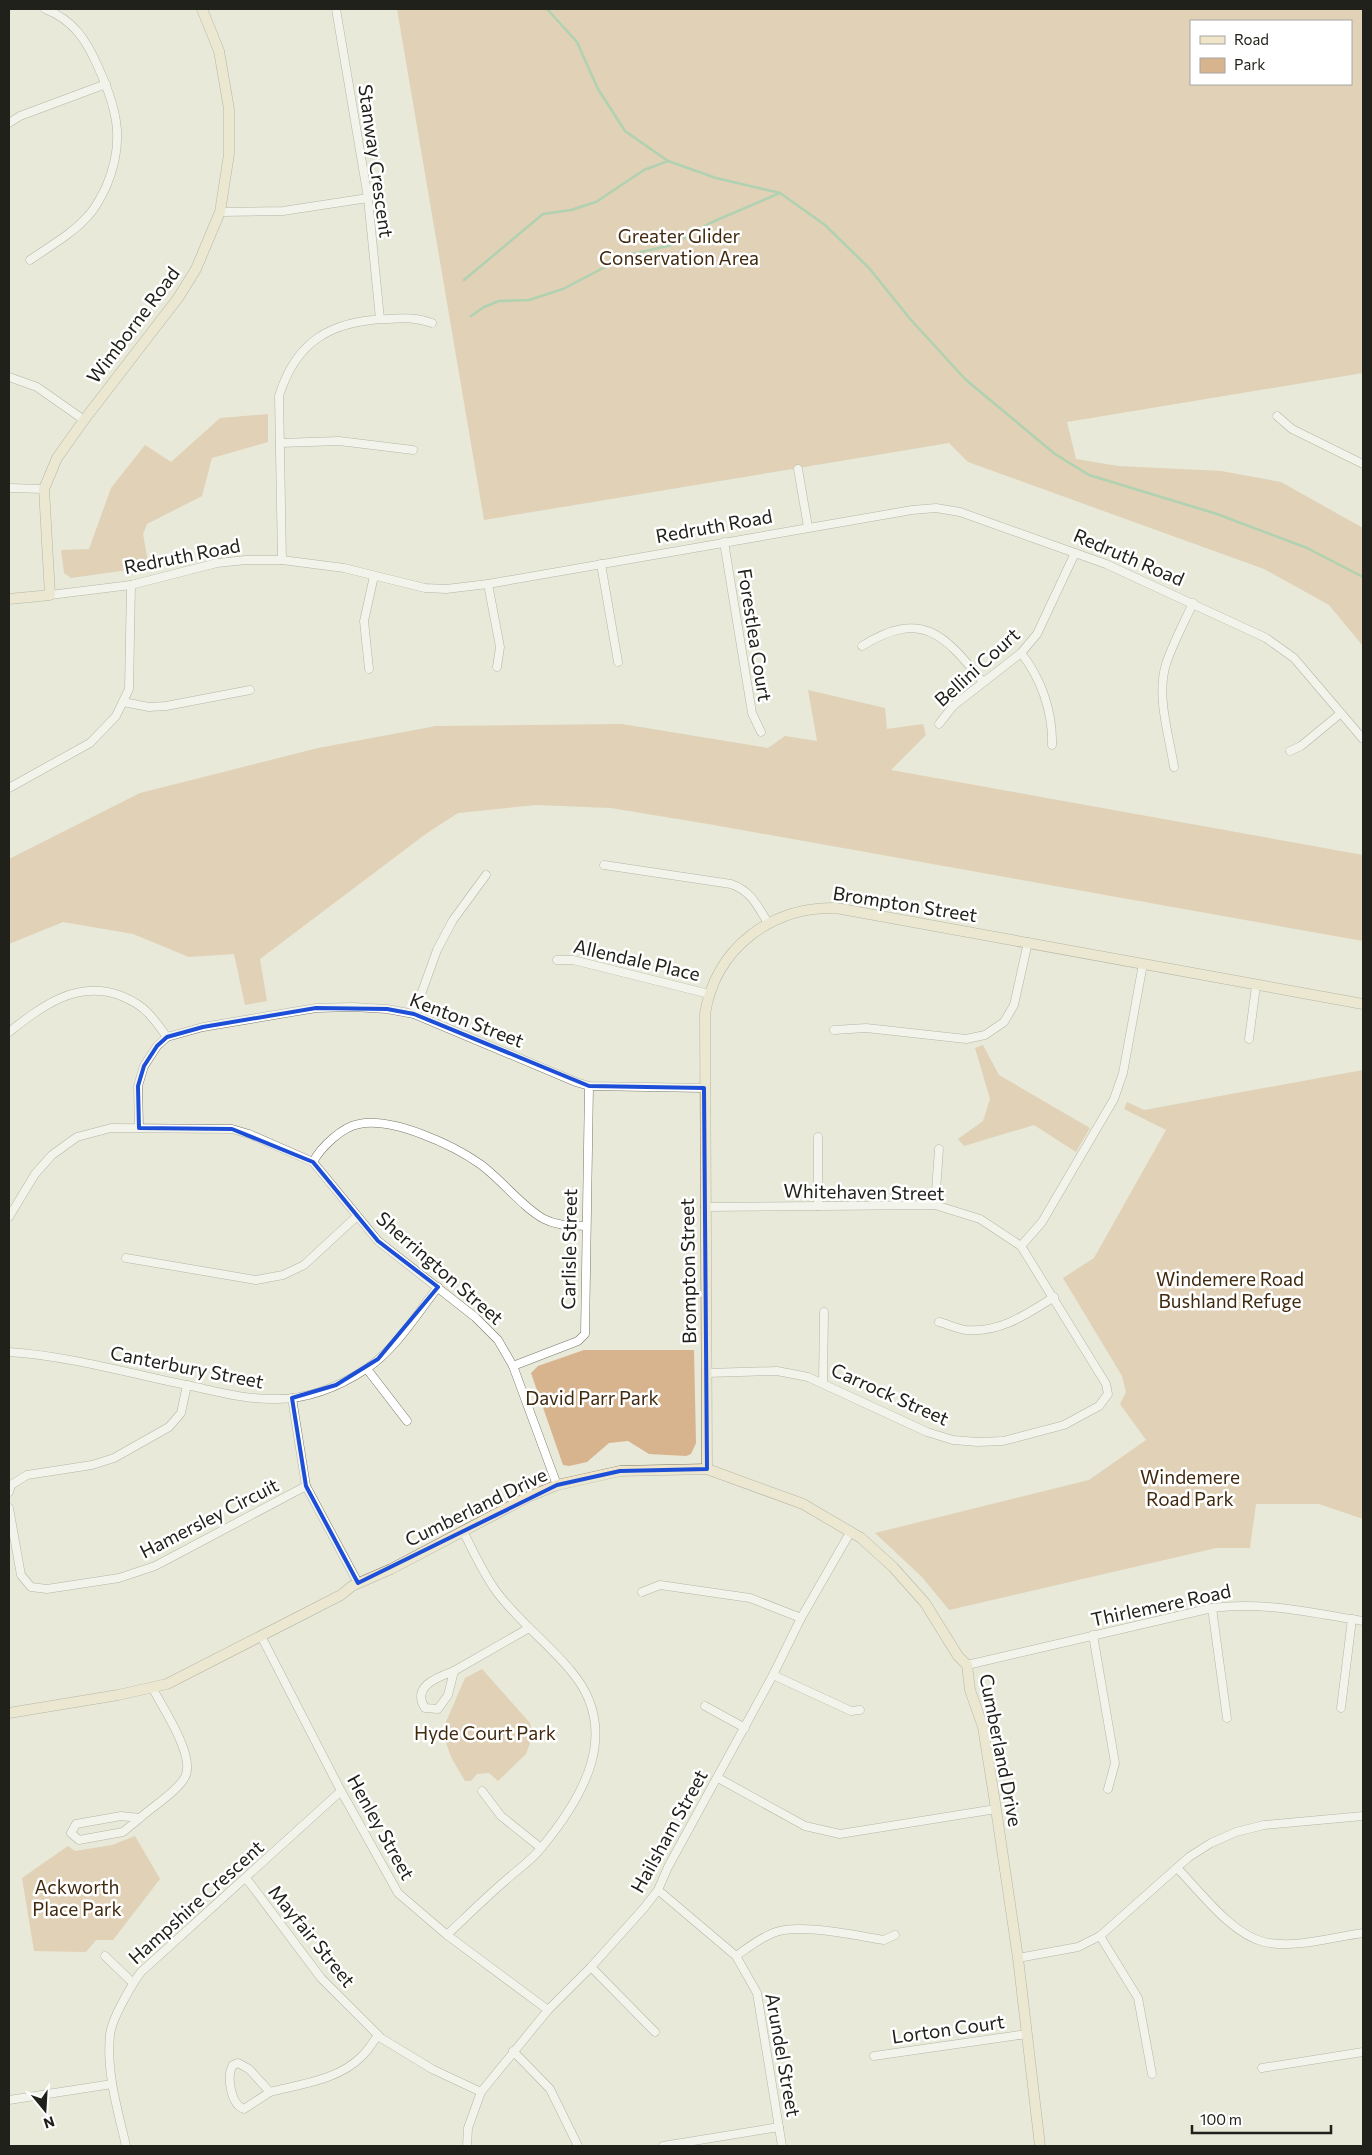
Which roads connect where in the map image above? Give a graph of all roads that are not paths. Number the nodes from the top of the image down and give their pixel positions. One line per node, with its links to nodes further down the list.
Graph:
1 (45, 9): 4 (street)
2 (202, 9): 7 (street, Wimborne Road)
3 (336, 9): 6 (street, Stanway Crescent)
4 (106, 84): 5 (street); 8 (street)
5 (9, 124)
6 (368, 198): 7 (street); 9 (street, Stanway Crescent)
7 (220, 212): 13 (street, Wimborne Road)
8 (30, 260)
9 (380, 319): 10 (street); 14 (street)
10 (432, 323)
11 (9, 377): 13 (street)
12 (1277, 416): 16 (street)
13 (84, 420): 19 (street, Wimborne Road)
14 (280, 443): 15 (street); 23 (street)
15 (413, 450)
16 (1363, 464)
17 (798, 469): 20 (street)
18 (9, 488): 19 (street)
19 (44, 489): 28 (street, Wimborne Road)
20 (808, 528): 21 (street, Redruth Road); 22 (street, Redruth Road)
21 (724, 542): 24 (street, Redruth Road); 41 (street, Forestlea Court)
22 (1075, 553): 30 (street, Redruth Road); 32 (street, Bellini Court)
23 (282, 560): 25 (street, Redruth Road); 27 (street, Redruth Road)
24 (601, 564): 26 (street, Redruth Road); 33 (street)
25 (374, 576): 26 (street, Redruth Road); 35 (street)
26 (488, 584): 34 (street)
27 (131, 585): 28 (street, Redruth Road); 38 (street)
28 (50, 595): 29 (street, Redruth Road)
29 (9, 599)
30 (1193, 603): 39 (street, Redruth Road); 45 (street)
31 (862, 646): 36 (street)
32 (1021, 653): 36 (street, Bellini Court); 43 (street)
33 (618, 662)
34 (498, 667)
35 (369, 669)
36 (983, 682): 40 (street, Bellini Court)
37 (250, 690): 38 (street)
38 (123, 702): 46 (street)
39 (1341, 714): 42 (street, Redruth Road); 44 (street)
40 (938, 724)
41 (761, 732)
42 (1363, 739)
43 (1052, 745)
44 (1290, 751)
45 (1174, 767)
46 (9, 788)
47 (604, 865): 49 (street)
48 (486, 875): 56 (street)
49 (768, 923): 50 (street, Brompton Street); 54 (street, Brompton Street)
50 (1028, 942): 52 (street, Brompton Street); 57 (street)
51 (557, 960): 54 (street, Allendale Place)
52 (1143, 964): 53 (street, Brompton Street); 73 (street)
53 (1256, 986): 55 (street, Brompton Street); 60 (street)
54 (709, 994): 62 (street, Brompton Street)
55 (1363, 1004)
56 (414, 1014): 59 (street, Kenton Street); 61 (street, Kenton Street)
57 (834, 1030)
58 (9, 1032): 59 (street)
59 (167, 1037): 63 (street)
60 (1249, 1039)
61 (589, 1086): 62 (street, Kenton Street); 72 (street, Carlisle Street)
62 (704, 1088): 69 (street, Brompton Street)
63 (139, 1128): 66 (street, Sherrington Street); 71 (street, Sherrington Street)
64 (818, 1137): 68 (street)
65 (939, 1149): 67 (street)
66 (313, 1162): 70 (street, Sherrington Street); 72 (street)
67 (935, 1205): 68 (street, Whitehaven Street); 73 (street, Whitehaven Street)
68 (818, 1206): 69 (street, Whitehaven Street)
69 (705, 1207): 82 (street, Brompton Street)
70 (357, 1216): 74 (street); 75 (street, Sherrington Street)
71 (9, 1217)
72 (585, 1226): 80 (street, Carlisle Street)
73 (1021, 1246): 76 (street, Whitehaven Street)
74 (126, 1258)
75 (438, 1287): 80 (street, Sherrington Street); 81 (street, Canterbury Street)
76 (1054, 1298): 78 (street); 85 (street, Whitehaven Street)
77 (824, 1312): 83 (street)
78 (940, 1322)
79 (9, 1352): 84 (street, Canterbury Street)
80 (513, 1366): 89 (street, Sherrington Street)
81 (366, 1369): 86 (street, Canterbury Street); 87 (street)
82 (707, 1373): 83 (street, Carrock Street); 88 (street, Brompton Street)
83 (823, 1382): 85 (street, Carrock Street)
84 (187, 1385): 86 (street, Canterbury Street); 91 (street)
85 (1108, 1394)
86 (292, 1398): 90 (street)
87 (408, 1421)
88 (707, 1469): 89 (street, Cumberland Drive); 94 (street, Cumberland Drive)
89 (557, 1485): 93 (street, Cumberland Drive)
90 (306, 1486): 92 (street, Hamersley Circuit); 95 (street)
91 (9, 1492)
92 (9, 1508)
93 (463, 1531): 95 (street, Cumberland Drive); 101 (street)
94 (851, 1531): 98 (street, Hailsham Street); 104 (street, Cumberland Drive)
95 (358, 1583): 103 (street, Cumberland Drive)
96 (642, 1592): 98 (street)
97 (1212, 1608): 99 (street, Thirlemere Road); 102 (street, Thirlemere Road); 112 (street)
98 (801, 1618): 106 (street, Hailsham Street)
99 (1352, 1619): 100 (street, Thirlemere Road); 109 (street)
100 (1363, 1621)
101 (529, 1628): 105 (street); 121 (street)
102 (1093, 1635): 104 (street, Thirlemere Road); 115 (street)
103 (261, 1636): 107 (street, Cumberland Drive); 116 (street, Henley Street)
104 (967, 1665): 118 (street, Cumberland Drive)
105 (454, 1671): 105 (street)
106 (773, 1675): 110 (street); 113 (street, Hailsham Street)
107 (153, 1689): 111 (street, Cumberland Drive); 120 (street)
108 (705, 1706): 113 (street)
109 (1341, 1708)
110 (860, 1710)
111 (9, 1713)
112 (1227, 1718)
113 (745, 1728): 114 (street, Hailsham Street)
114 (718, 1778): 118 (street); 124 (street, Hailsham Street)
115 (1108, 1789)
116 (341, 1791): 123 (street, Hampshire Crescent); 127 (street, Henley Street)
117 (482, 1791): 121 (street)
118 (996, 1809): 131 (street, Cumberland Drive)
119 (1363, 1816): 122 (street)
120 (140, 1818): 120 (street)
121 (541, 1848): 127 (street)
122 (1177, 1868): 125 (street); 128 (street)
123 (246, 1878): 133 (street, Hampshire Crescent); 137 (street, Mayfair Street)
124 (658, 1890): 130 (street, Arundel Street); 132 (street, Hailsham Street)
125 (1363, 1933)
126 (894, 1935): 130 (street)
127 (448, 1936): 134 (street, Henley Street)
128 (1100, 1936): 131 (street); 142 (street)
129 (105, 1956): 133 (street)
130 (736, 1956): 147 (street, Arundel Street)
131 (1018, 1958): 136 (street, Cumberland Drive)
132 (590, 1967): 134 (street, Hailsham Street); 135 (street)
133 (133, 1983): 143 (street, Hampshire Crescent)
134 (548, 2010): 138 (street, Hailsham Street)
135 (655, 2032)
136 (1027, 2034): 140 (street, Lorton Court); 153 (street, Cumberland Drive)
137 (378, 2035): 144 (street); 145 (street, Mayfair Street)
138 (513, 2051): 145 (street, Hailsham Street); 150 (street)
139 (1363, 2052): 141 (street)
140 (874, 2056)
141 (1262, 2068)
142 (1152, 2074)
143 (112, 2084): 146 (street); 148 (street, Hampshire Crescent)
144 (270, 2092): 144 (street)
145 (481, 2092): 149 (street, Hailsham Street)
146 (9, 2100)
147 (779, 2127): 151 (street); 152 (street, Arundel Street)
148 (126, 2146)
149 (467, 2146)
150 (578, 2146)
151 (663, 2146)
152 (782, 2146)
153 (1040, 2146)

